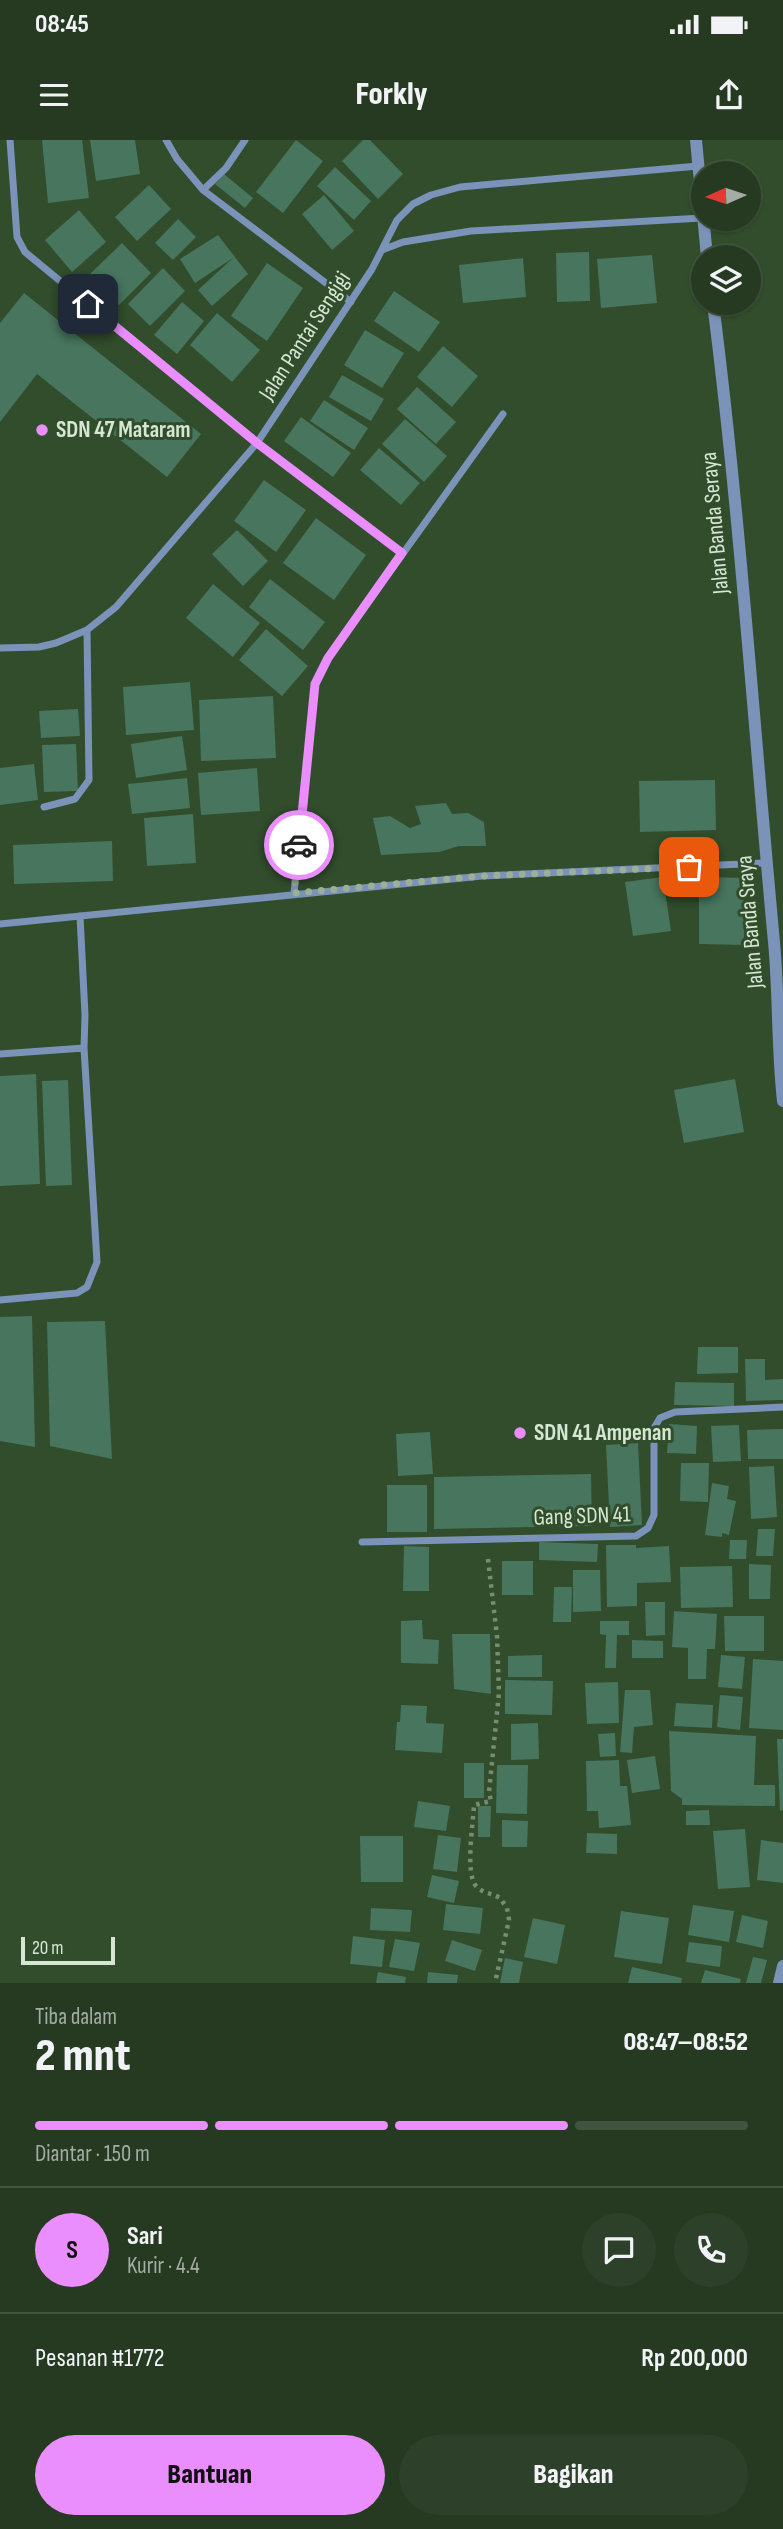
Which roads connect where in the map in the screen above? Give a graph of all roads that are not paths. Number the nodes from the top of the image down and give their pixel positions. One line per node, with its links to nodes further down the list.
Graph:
1 (10, 140): 13 (street)
2 (166, 140): 7 (street)
3 (245, 140): 7 (street)
4 (696, 140): 5 (street)
5 (698, 161)
6 (691, 167): 9 (street, Jalan Pantai Sengigi)
7 (203, 190): 10 (street)
8 (691, 219): 9 (street)
9 (381, 251): 10 (street, Jalan Pantai Sengigi)
10 (351, 302): 13 (street, Jalan Pantai Sengigi)
11 (715, 315): 17 (street, Jalan Banda Seraya)
12 (503, 414): 14 (street)
13 (257, 443): 14 (street); 15 (street, Jalan Pantai Sengigi)
14 (402, 553): 20 (street)
15 (87, 630): 16 (street, Jalan Pantai Sengigi); 18 (street)
16 (0, 648)
17 (757, 739): 19 (street, Jalan Banda Sraya)
18 (44, 807)
19 (766, 863): 20 (street); 23 (street, Jalan Banda Sraya)
20 (294, 893): 21 (street)
21 (80, 916): 22 (street); 24 (street)
22 (0, 924)
23 (781, 1026): 26 (street, Jalan Banda Sraya)
24 (84, 1048): 25 (street); 27 (street)
25 (0, 1055)
26 (783, 1101)
27 (0, 1300)
28 (783, 1407): 29 (street, Gang SDN 41)
29 (362, 1542)
30 (783, 1966): 31 (street)
31 (779, 1983)

